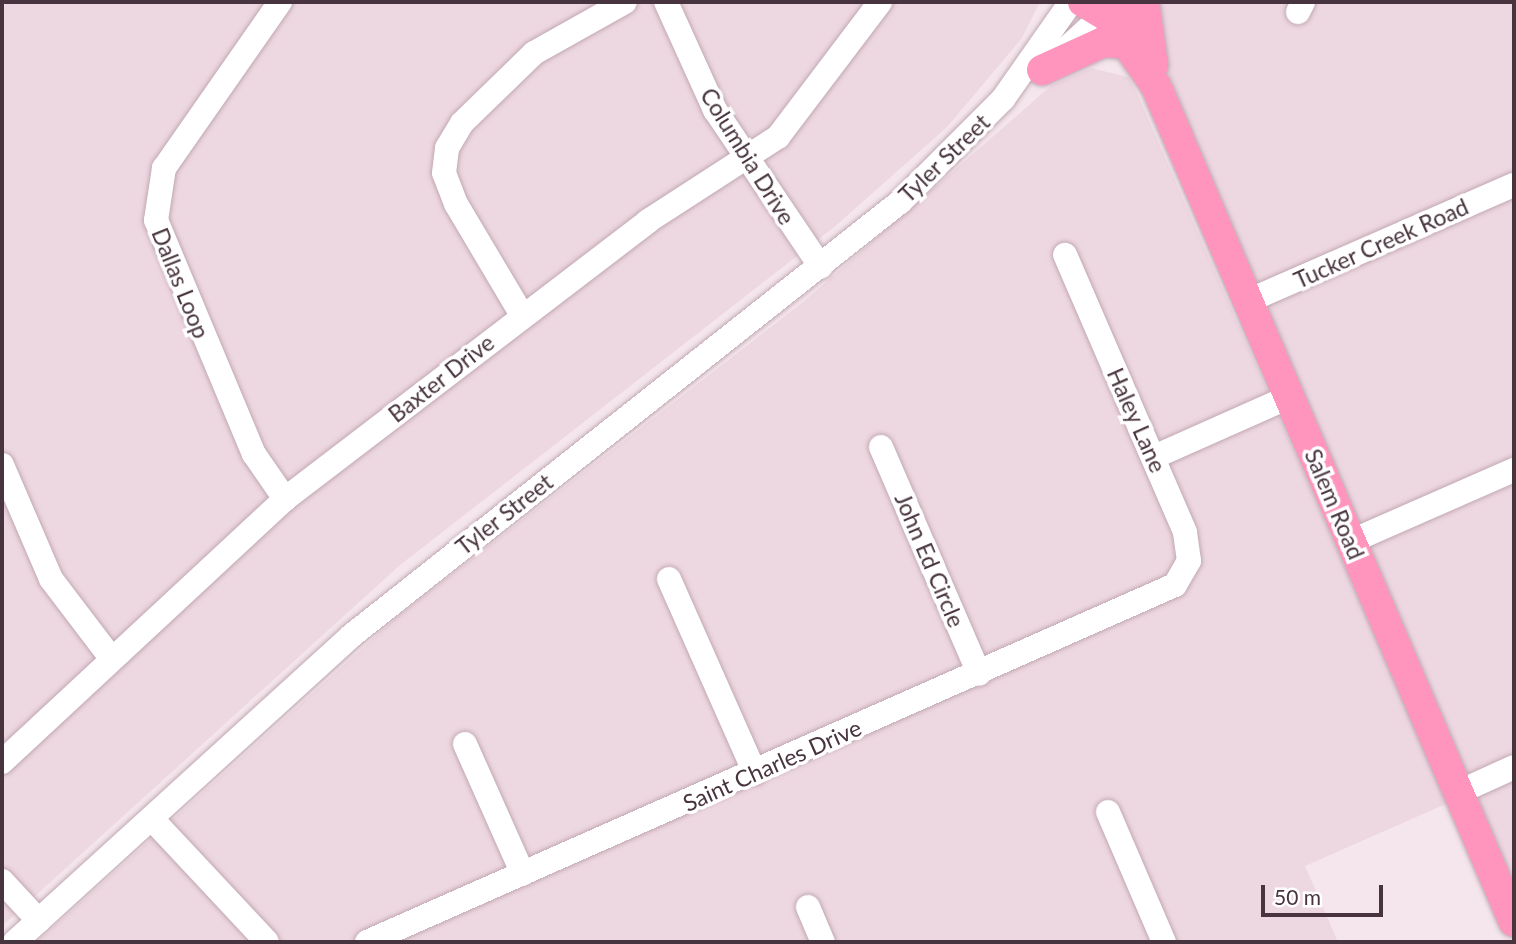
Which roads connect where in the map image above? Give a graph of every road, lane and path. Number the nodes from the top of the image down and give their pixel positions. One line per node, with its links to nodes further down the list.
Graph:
1 (280, 2): 23 (street, Dallas Loop)
2 (625, 2): 17 (street)
3 (666, 2): 12 (street, Columbia Drive)
4 (880, 2): 12 (street, Baxter Drive)
5 (1071, 2): 11 (street, Tyler Street)
6 (1142, 2): 7 (main road); 10 (main road, Salem Road)
7 (1098, 11): 8 (main road, Salem Road); 9 (street, Tyler Street)
8 (1132, 44): 9 (main road); 10 (main road, Salem Road)
9 (1042, 70): 11 (street, Tyler Street)
10 (1156, 86): 16 (main road, Salem Road)
11 (1003, 99): 15 (street, Tyler Street)
12 (745, 158): 15 (street, Columbia Drive); 17 (street, Baxter Drive)
13 (1514, 185): 16 (street, Tucker Creek Road)
14 (1065, 255): 20 (street, Haley Lane)
15 (821, 267): 35 (street, Tyler Street)
16 (1248, 301): 18 (main road, Salem Road)
17 (522, 315): 23 (street, Baxter Drive)
18 (1289, 397): 20 (street); 24 (main road, Salem Road)
19 (881, 447): 28 (street, John Ed Circle)
20 (1154, 457): 26 (street, Haley Lane)
21 (2, 465): 27 (street)
22 (1514, 470): 24 (street)
23 (285, 499): 27 (street, Baxter Drive)
24 (1352, 541): 33 (main road, Salem Road)
25 (669, 579): 32 (street)
26 (1175, 585): 28 (street, Saint Charles Drive)
27 (111, 658): 30 (street, Baxter Drive)
28 (979, 674): 32 (street, Saint Charles Drive)
29 (465, 744): 36 (street)
30 (2, 762)
31 (1514, 767): 33 (street)
32 (755, 773): 36 (street, Saint Charles Drive)
33 (1459, 792): 40 (main road, Salem Road)
34 (1108, 812): 45 (street)
35 (152, 818): 39 (street, Tyler Street); 42 (street)
36 (523, 874): 43 (street, Saint Charles Drive)
37 (2, 881): 39 (street)
38 (808, 907): 44 (street)
39 (38, 921): 41 (street, Tyler Street)
40 (1514, 922)
41 (15, 942)
42 (267, 942)
43 (367, 942)
44 (823, 942)
45 (1164, 942)

